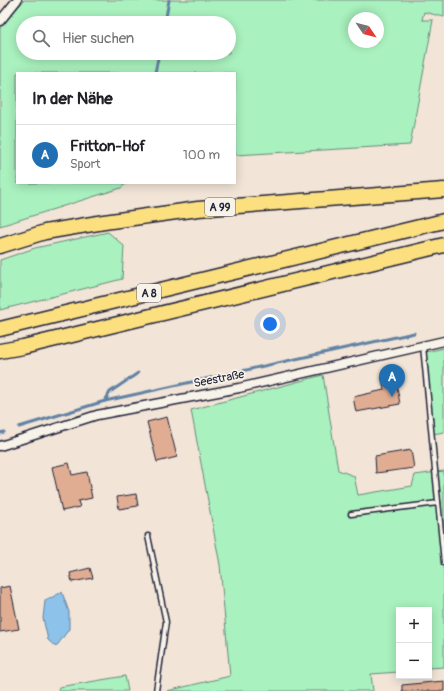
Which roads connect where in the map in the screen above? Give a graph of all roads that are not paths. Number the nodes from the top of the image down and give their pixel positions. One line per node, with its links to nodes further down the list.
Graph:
1 (18, 0): 2 (street)
2 (0, 21)
3 (444, 190): 6 (highway, A 99)
4 (444, 221): 7 (highway, A 8)
5 (444, 245): 10 (highway, A 8)
6 (0, 246)
7 (0, 329)
8 (444, 341): 9 (street, Seestraße)
9 (423, 346): 13 (street, Seestraße); 14 (lane)
10 (23, 347): 11 (highway, A 8); 12 (highway)
11 (0, 351)
12 (0, 358)
13 (0, 446)
14 (438, 503): 15 (lane); 17 (lane)
15 (351, 514)
16 (148, 536): 18 (lane)
17 (444, 563)
18 (156, 691)

